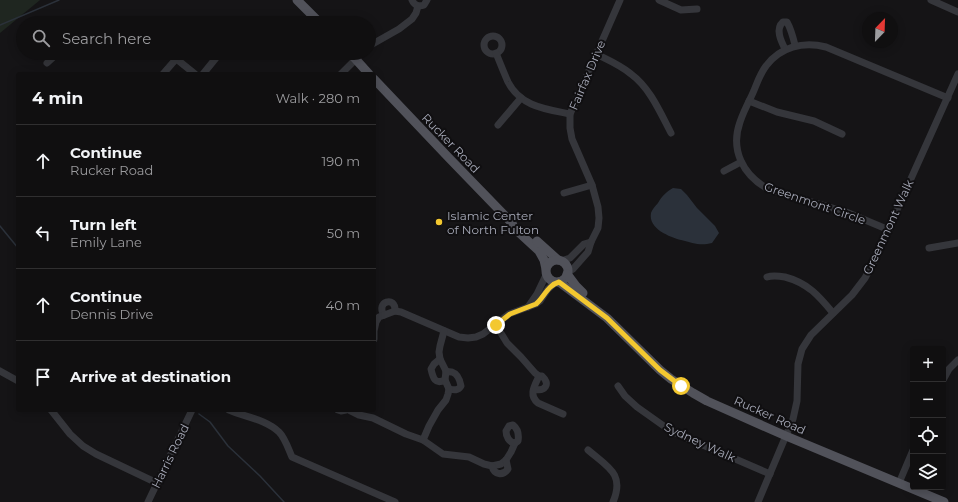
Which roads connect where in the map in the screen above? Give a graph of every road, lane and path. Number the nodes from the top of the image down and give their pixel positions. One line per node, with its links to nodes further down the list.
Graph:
1 (296, 0): 10 (main road)
2 (412, 0): 7 (street)
3 (427, 0): 7 (street)
4 (620, 0): 15 (street, Fairfax Drive)
5 (659, 0): 8 (street)
6 (931, 0): 9 (street)
7 (418, 6): 11 (street)
8 (697, 9)
9 (958, 12)
10 (313, 16)
11 (376, 42)
12 (795, 45): 13 (street, Greenmont Circle); 13 (street); 31 (street, Greenmont Circle)
13 (785, 49): 32 (street, Greenmont Circle)
14 (496, 53): 30 (street)
15 (596, 54): 33 (street, Fairfax Drive); 35 (street)
16 (50, 60): 22 (street)
17 (175, 60): 23 (street)
18 (177, 60): 24 (street)
19 (214, 60): 25 (street)
20 (352, 60): 26 (street)
21 (359, 60): 27 (main road)
22 (47, 63)
23 (165, 72)
24 (192, 72)
25 (205, 72)
26 (343, 72)
27 (368, 72)
28 (958, 74): 31 (street, Greenmont Walk)
29 (376, 81): 41 (main road, Rucker Road)
30 (521, 98): 33 (street); 34 (street)
31 (948, 98): 42 (street, Greenmont Walk)
32 (749, 101): 36 (street); 37 (street, Greenmont Circle)
33 (570, 114): 39 (street, Fairfax Drive)
34 (498, 125)
35 (671, 133)
36 (842, 134)
37 (741, 162): 38 (street); 42 (street, Greenmont Circle)
38 (724, 171)
39 (592, 185): 40 (street); 43 (street, Fairfax Drive)
40 (564, 193)
41 (512, 223): 46 (main road, Rucker Road); 47 (main road, Rucker Road)
42 (888, 230): 53 (street, Greenmont Walk)
43 (591, 242): 46 (street); 48 (street, Fairfax Drive)
44 (958, 243): 45 (street)
45 (929, 248)
46 (560, 261): 47 (main road); 48 (main road)
47 (546, 271): 50 (main road); 51 (street)
48 (568, 273): 50 (main road); 55 (main road, Rucker Road)
49 (766, 277): 53 (street)
50 (558, 282): 51 (street); 55 (main road, Rucker Road)
51 (528, 308): 57 (street)
52 (395, 311): 54 (street); 54 (street); 58 (street)
53 (833, 313): 73 (street, Greenmont Walk)
54 (384, 315): 56 (street)
55 (607, 318): 73 (main road, Rucker Road)
56 (376, 322)
57 (496, 325): 58 (street); 72 (street)
58 (444, 331): 59 (street)
59 (440, 359): 62 (street); 65 (street)
60 (958, 360): 63 (street)
61 (0, 371): 64 (street)
62 (446, 371): 65 (street); 67 (street)
63 (946, 374)
64 (16, 380)
65 (445, 380): 67 (street)
66 (618, 386): 78 (street, Sydney Walk)
67 (449, 389): 74 (street)
68 (53, 412): 79 (street)
69 (191, 412): 79 (street, Harris Road)
70 (235, 412): 82 (street)
71 (353, 412): 74 (street)
72 (563, 414)
73 (786, 436): 78 (street, Greenmont Walk); 80 (main road, Rucker Road)
74 (423, 440): 75 (street)
75 (515, 443)
76 (588, 450): 83 (street)
77 (911, 454): 80 (street)
78 (770, 474): 84 (street, Greenmont Walk)
79 (157, 483): 81 (street, Harris Road)
80 (899, 483): 85 (main road, Rucker Road)
81 (148, 502)
82 (395, 502)
83 (613, 502)
84 (758, 502)
85 (944, 502)

